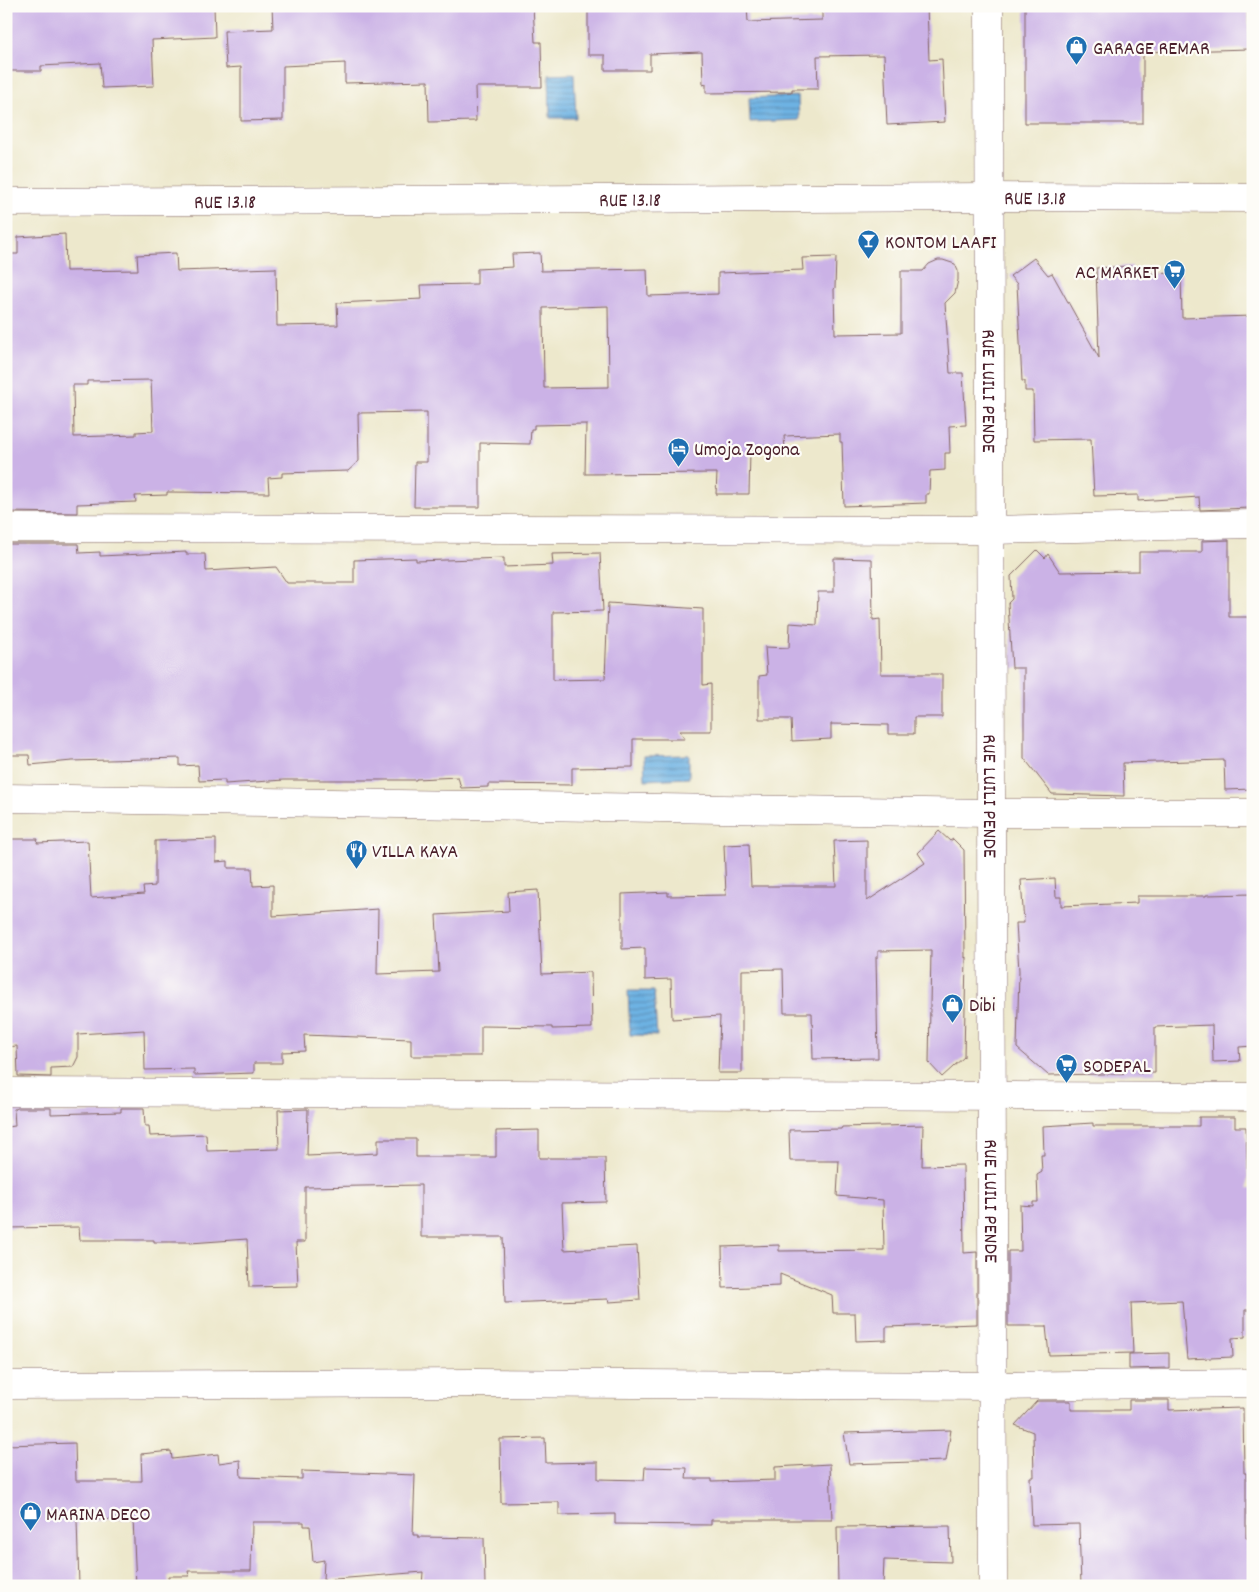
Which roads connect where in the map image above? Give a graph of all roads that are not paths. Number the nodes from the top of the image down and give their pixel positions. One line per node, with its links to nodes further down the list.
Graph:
1 (988, 6): 2 (street, RUE LUILI PENDE)
2 (989, 197): 3 (street, RUE 13.18); 4 (street, RUE 13.18); 7 (street, RUE LUILI PENDE)
3 (1253, 198)
4 (6, 202)
5 (1253, 524): 7 (street)
6 (6, 528): 7 (street)
7 (990, 530): 9 (street, RUE LUILI PENDE)
8 (6, 798): 9 (street)
9 (990, 813): 10 (street); 12 (street, RUE LUILI PENDE)
10 (1253, 813)
11 (6, 1092): 12 (street)
12 (991, 1095): 13 (street); 16 (street, RUE LUILI PENDE)
13 (1253, 1097)
14 (1253, 1383): 16 (street)
15 (6, 1385): 16 (street)
16 (992, 1386): 17 (street, RUE LUILI PENDE)
17 (993, 1586)

